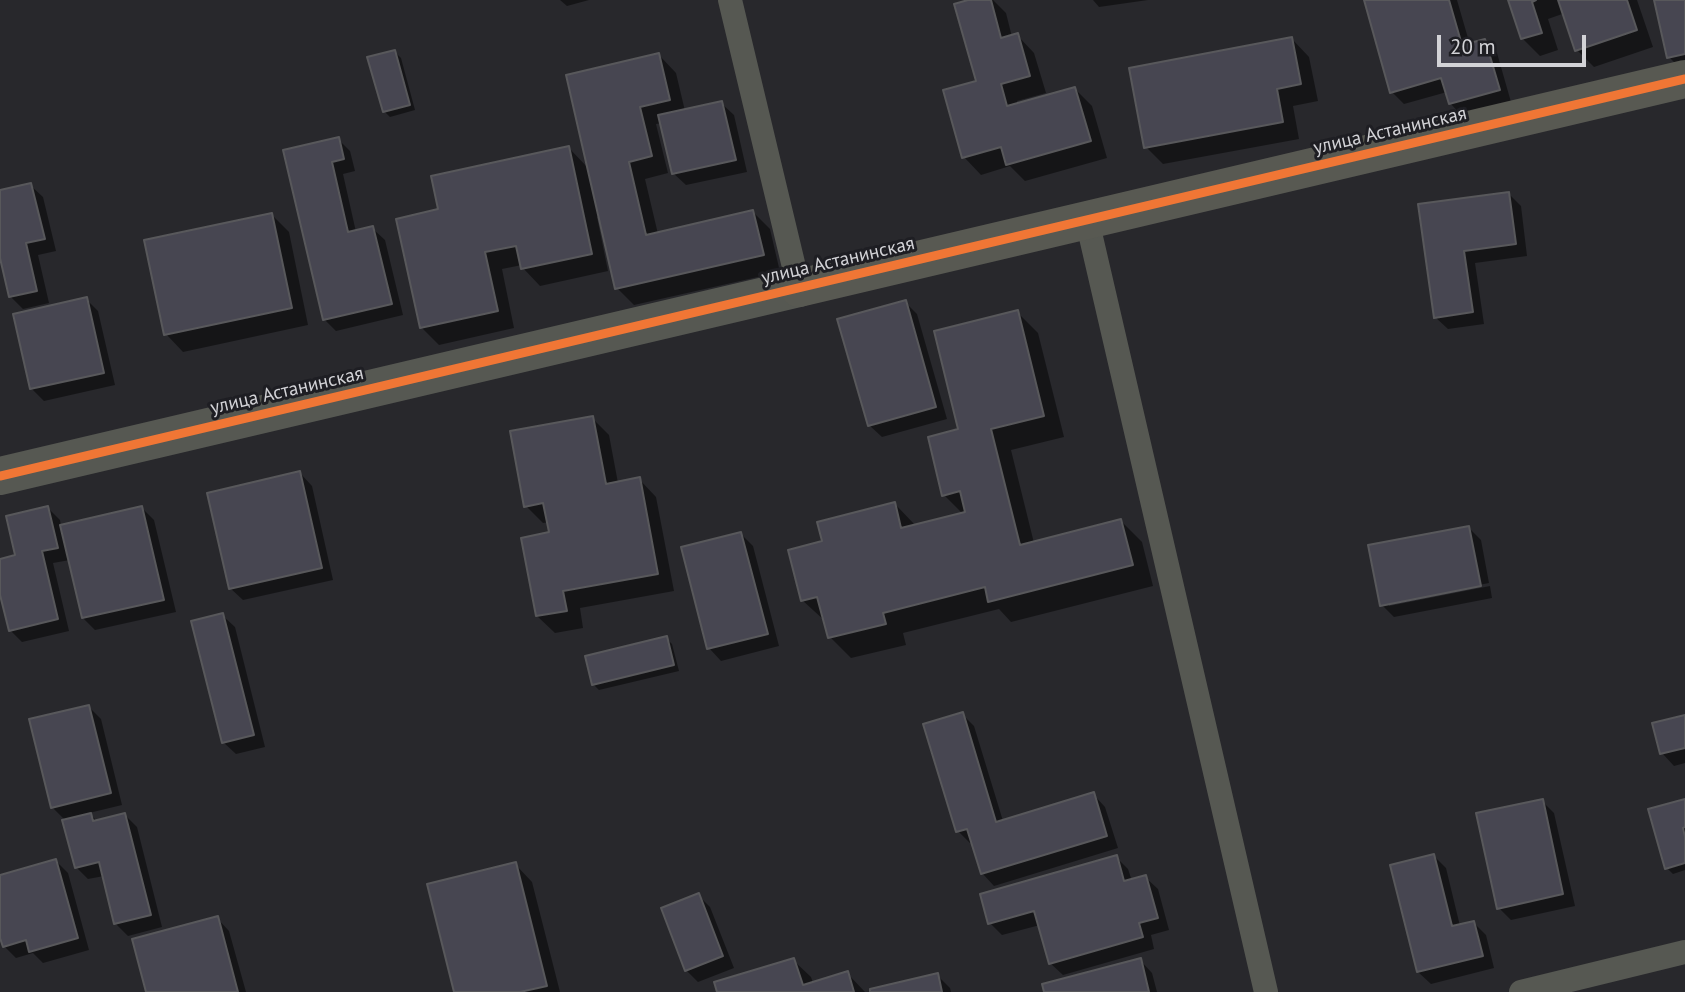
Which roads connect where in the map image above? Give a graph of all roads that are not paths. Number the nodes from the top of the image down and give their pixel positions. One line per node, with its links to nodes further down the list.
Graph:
1 (730, 0): 4 (lane)
2 (1685, 79): 3 (street, улица Астанинская)
3 (1087, 220): 4 (street, улица Астанинская); 7 (lane)
4 (799, 288): 5 (street, улица Астанинская)
5 (0, 476)
6 (1685, 952): 8 (lane)
7 (1266, 992)
8 (1521, 992)

